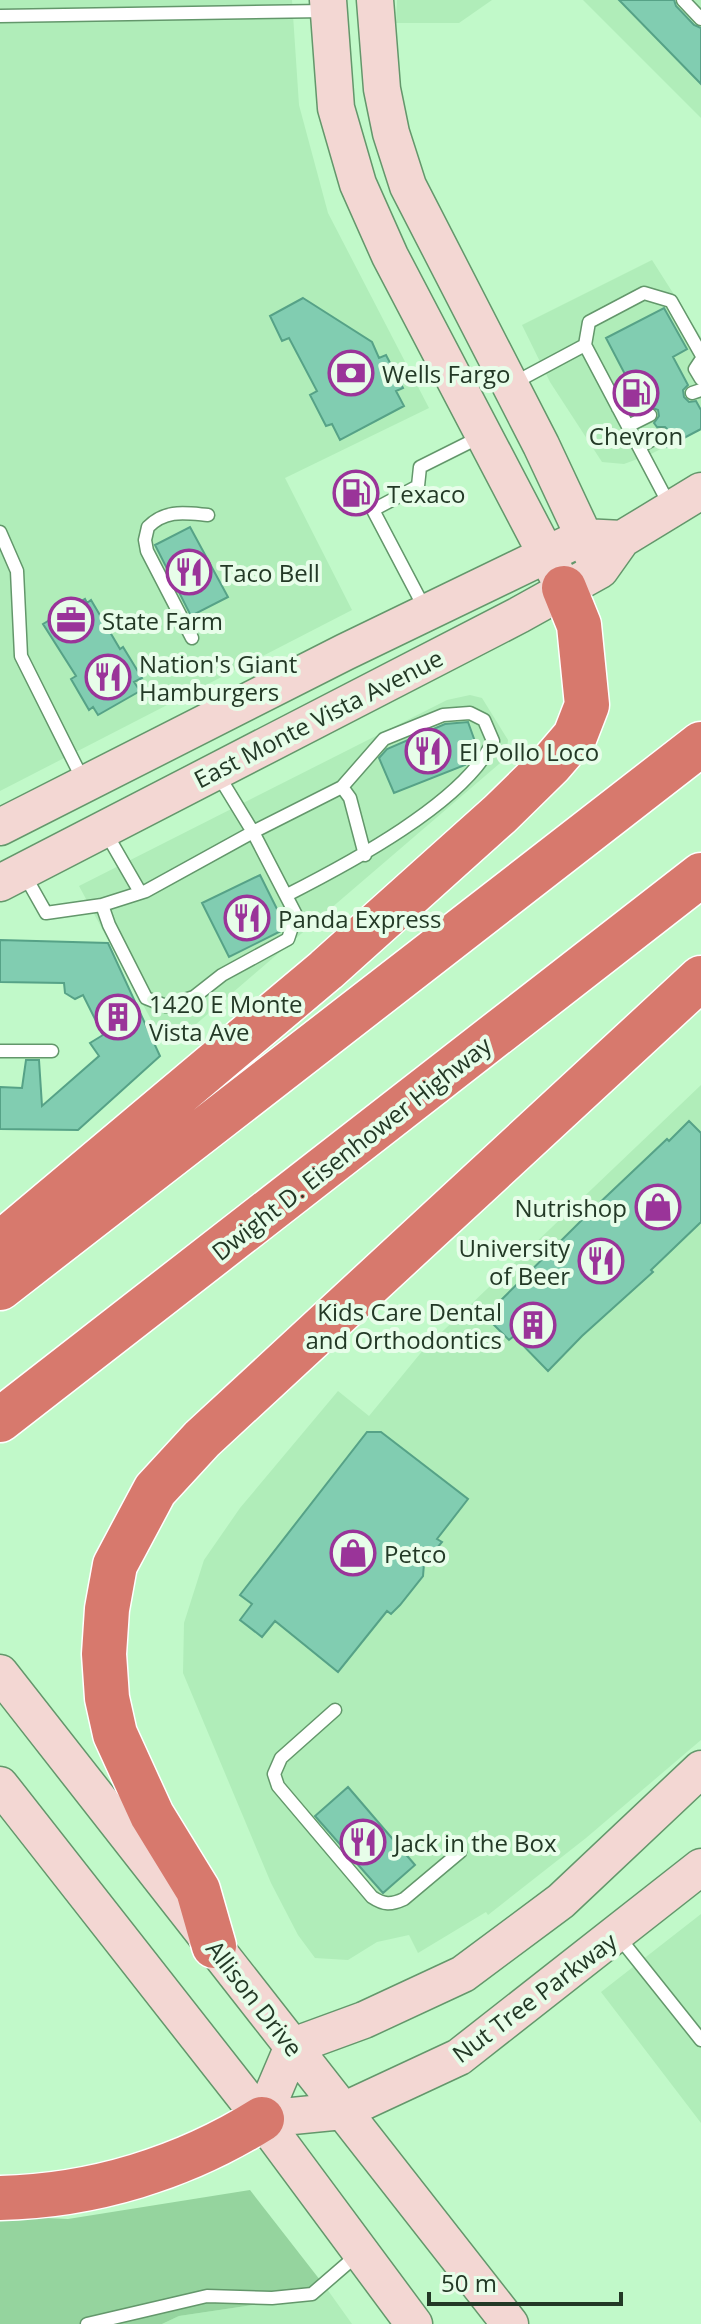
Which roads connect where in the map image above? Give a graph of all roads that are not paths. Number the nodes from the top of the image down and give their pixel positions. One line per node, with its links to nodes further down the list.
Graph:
1 (375, 0): 10 (main road)
2 (683, 0): 5 (lane)
3 (328, 6): 4 (lane); 16 (main road)
4 (0, 16)
5 (701, 19)
6 (585, 345): 7 (lane); 10 (lane); 12 (lane)
7 (701, 354)
8 (699, 369): 9 (lane)
9 (683, 376)
10 (510, 385): 21 (main road)
11 (641, 397): 12 (lane)
12 (618, 408): 14 (lane)
13 (650, 415): 14 (lane)
14 (628, 426): 17 (lane)
15 (661, 435): 17 (lane)
16 (483, 436): 23 (main road); 24 (lane)
17 (639, 447): 18 (lane)
18 (686, 500): 22 (main road, East Monte Vista Avenue)
19 (208, 515): 25 (lane)
20 (0, 532): 29 (lane)
21 (583, 537): 22 (main road); 23 (main road, East Monte Vista Avenue)
22 (622, 539): 23 (main road, East Monte Vista Avenue)
23 (570, 571): 24 (main road, East Monte Vista Avenue); 28 (main road, East Monte Vista Avenue); 43 (highway)
24 (426, 612): 26 (main road, East Monte Vista Avenue)
25 (192, 638)
26 (268, 690): 29 (main road, East Monte Vista Avenue); 32 (main road)
27 (701, 744): 44 (highway)
28 (215, 771): 32 (main road, East Monte Vista Avenue); 33 (lane)
29 (84, 782): 31 (main road, East Monte Vista Avenue); 35 (main road)
30 (342, 787): 33 (lane); 34 (lane); 34 (lane)
31 (0, 827)
32 (104, 829): 35 (main road, East Monte Vista Avenue); 37 (lane)
33 (253, 832): 37 (lane); 38 (lane)
34 (365, 855): 38 (lane)
35 (7, 871): 39 (lane)
36 (701, 875): 45 (highway, Dwight D. Eisenhower Highway)
37 (140, 892): 39 (lane)
38 (287, 895): 39 (lane)
39 (102, 905)
40 (701, 978): 53 (highway)
41 (0, 1051): 42 (lane)
42 (52, 1051)
43 (0, 1244)
44 (0, 1288)
45 (0, 1420)
46 (0, 1673): 53 (main road, Allison Drive)
47 (335, 1710): 50 (lane)
48 (701, 1769): 55 (main road)
49 (0, 1785): 57 (main road)
50 (460, 1852)
51 (701, 1867): 52 (main road, Nut Tree Parkway)
52 (617, 1934): 54 (lane); 56 (main road, Nut Tree Parkway)
53 (214, 1946): 55 (main road, Allison Drive)
54 (701, 2040)
55 (293, 2046): 56 (main road, Allison Drive); 57 (main road)
56 (343, 2111): 57 (main road, Nut Tree Parkway); 62 (main road, Allison Drive)
57 (262, 2119): 58 (highway); 59 (main road)
58 (0, 2198)
59 (357, 2250): 60 (lane); 61 (main road)
60 (87, 2324)
61 (414, 2324)
62 (510, 2324)

